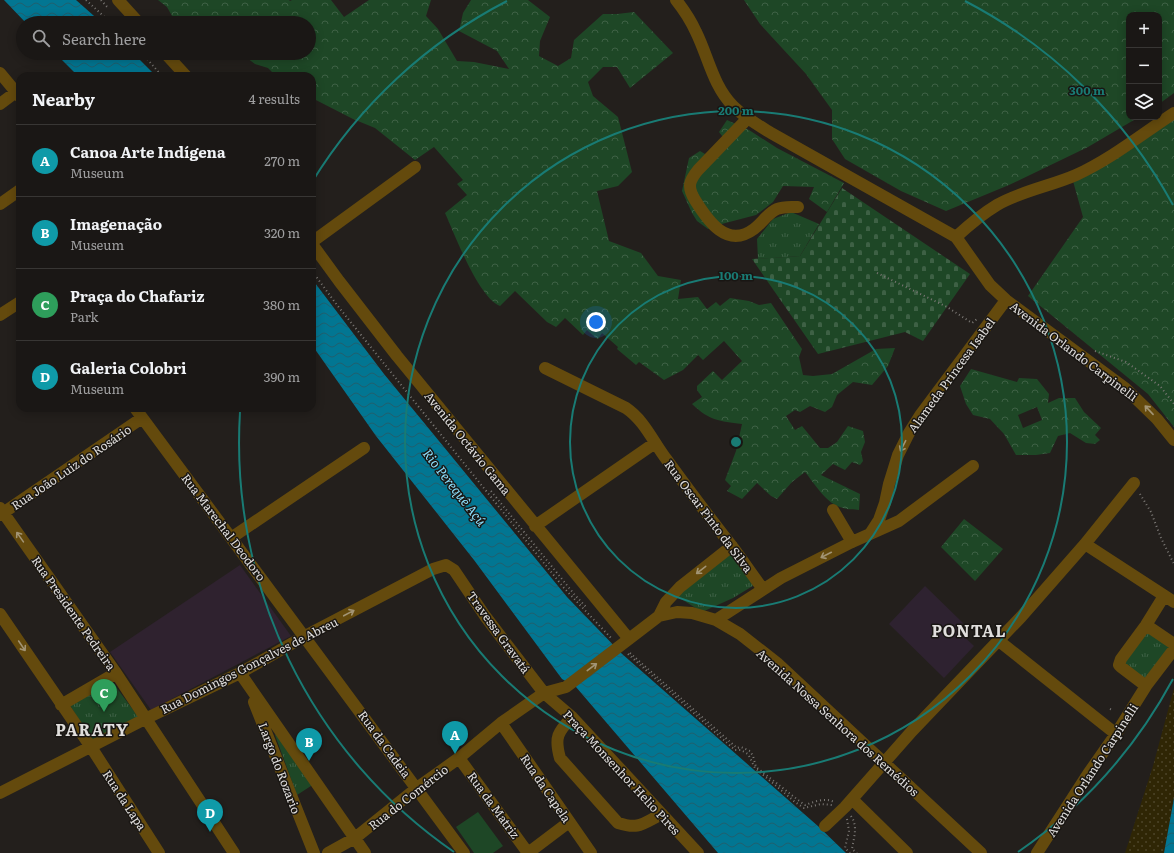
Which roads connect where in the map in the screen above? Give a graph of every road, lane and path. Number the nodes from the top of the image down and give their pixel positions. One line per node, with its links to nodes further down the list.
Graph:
1 (86, 0): 4 (path)
2 (118, 0): 5 (street)
3 (676, 0): 15 (street)
4 (103, 16)
5 (133, 16)
6 (148, 60): 8 (path)
7 (171, 60): 9 (street)
8 (159, 72)
9 (182, 72)
10 (0, 73): 11 (street)
11 (16, 93)
12 (16, 96): 13 (street)
13 (0, 104)
14 (1174, 113): 20 (street)
15 (748, 118): 19 (street); 20 (street)
16 (415, 167): 21 (street)
17 (16, 193): 18 (street)
18 (0, 204)
19 (798, 207)
20 (956, 237): 24 (street, Avenida Orlando Carpinelli)
21 (316, 240)
22 (316, 249): 40 (street, Avenida Octávio Gama)
23 (877, 273): 27 (path)
24 (1006, 300): 33 (street, Avenida Orlando Carpinelli, one-way to 24); 41 (street, Alameda Princesa Isabel, one-way to 41)
25 (16, 305): 26 (street)
26 (0, 315)
27 (972, 323)
28 (1094, 351): 30 (path)
29 (545, 368): 34 (street, Rua Oscar Pinto da Silva)
30 (1174, 404)
31 (138, 412): 32 (street, Rua Marechal Deodoro)
32 (142, 418): 39 (street, Rua João Luiz do Rosário); 42 (street, Rua Marechal Deodoro)
33 (1174, 440)
34 (655, 443): 40 (street); 45 (street, Rua Oscar Pinto da Silva)
35 (364, 448): 42 (street)
36 (973, 466): 41 (street)
37 (1134, 484): 44 (street); 46 (path)
38 (833, 510): 43 (street)
39 (1, 512): 59 (street, Rua Presidente Pedreira, one-way to 39)
40 (536, 526): 56 (street, Avenida Octávio Gama)
41 (870, 534): 43 (street)
42 (231, 538): 54 (street, Rua Marechal Deodoro)
43 (852, 542): 48 (street, one-way to 48)
44 (1085, 544): 49 (street); 55 (street)
45 (732, 546): 48 (street, Rua Oscar Pinto da Silva); 51 (street, one-way to 51)
46 (1174, 564)
47 (454, 570): 54 (street, Rua Domingos Gonçalves de Abreu, one-way to 47); 63 (street, Travessa Gravatá)
48 (763, 589): 52 (street)
49 (1169, 599): 53 (street)
50 (0, 614): 64 (street, Rua da Lapa, one-way to 64)
51 (659, 616): 52 (street, Avenida Nossa Senhora dos Remédios); 56 (street)
52 (716, 620): 71 (street, Avenida Nossa Senhora dos Remédios)
53 (1146, 625): 57 (street); 62 (street)
54 (305, 636): 60 (street, Rua Domingos Gonçalves de Abreu); 72 (street, Rua da Cadeia)
55 (998, 641): 68 (street); 71 (street)
56 (624, 643): 63 (street, Rua do Comércio, one-way to 56)
57 (1174, 644)
58 (1174, 649): 62 (street, Avenida Orlando Carpinelli)
59 (116, 673): 64 (street); 66 (street, Rua Presidente Pedreira)
60 (240, 673): 61 (street, Largo do Rozario); 66 (street, Rua Domingos Gonçalves de Abreu)
61 (247, 683): 78 (street, Largo do Rozario); 82 (street, Largo do Rozario)
62 (1146, 686): 68 (street, Avenida Orlando Carpinelli)
63 (544, 693): 65 (street, Praça Monsenhor Helio Pires); 67 (street, Rua do Comércio)
64 (61, 705): 69 (street, Rua da Lapa)
65 (572, 717): 75 (street, Praça Monsenhor Helio Pires); 75 (street)
66 (147, 718): 69 (street, Rua Domingos Gonçalves de Abreu); 81 (street, Rua Presidente Pedreira)
67 (501, 723): 70 (street, Rua do Comércio); 76 (street, Rua da Capela)
68 (1116, 734): 90 (street, Avenida Orlando Carpinelli)
69 (91, 747): 73 (street, Rua Domingos Gonçalves de Abreu); 80 (street, Rua da Lapa)
70 (460, 758): 72 (street, Rua do Comércio); 86 (street, Rua da Matriz)
71 (883, 763): 74 (street); 89 (street, Avenida Nossa Senhora dos Remédios)
72 (417, 788): 78 (street, Rua do Comércio); 85 (street, Rua da Cadeia)
73 (0, 793)
74 (852, 799): 77 (street); 88 (street)
75 (662, 814): 79 (street, Praça Monsenhor Helio Pires)
76 (569, 822): 86 (street, Rua da Matriz); 87 (street, Rua da Capela)
77 (825, 826)
78 (355, 838): 83 (street, Rua do Comércio); 84 (street, Largo do Rozario)
79 (691, 851)
80 (159, 853)
81 (234, 853)
82 (314, 853)
83 (328, 853)
84 (365, 853)
85 (464, 853)
86 (528, 853)
87 (591, 853)
88 (907, 853)
89 (981, 853)
90 (1037, 853)

